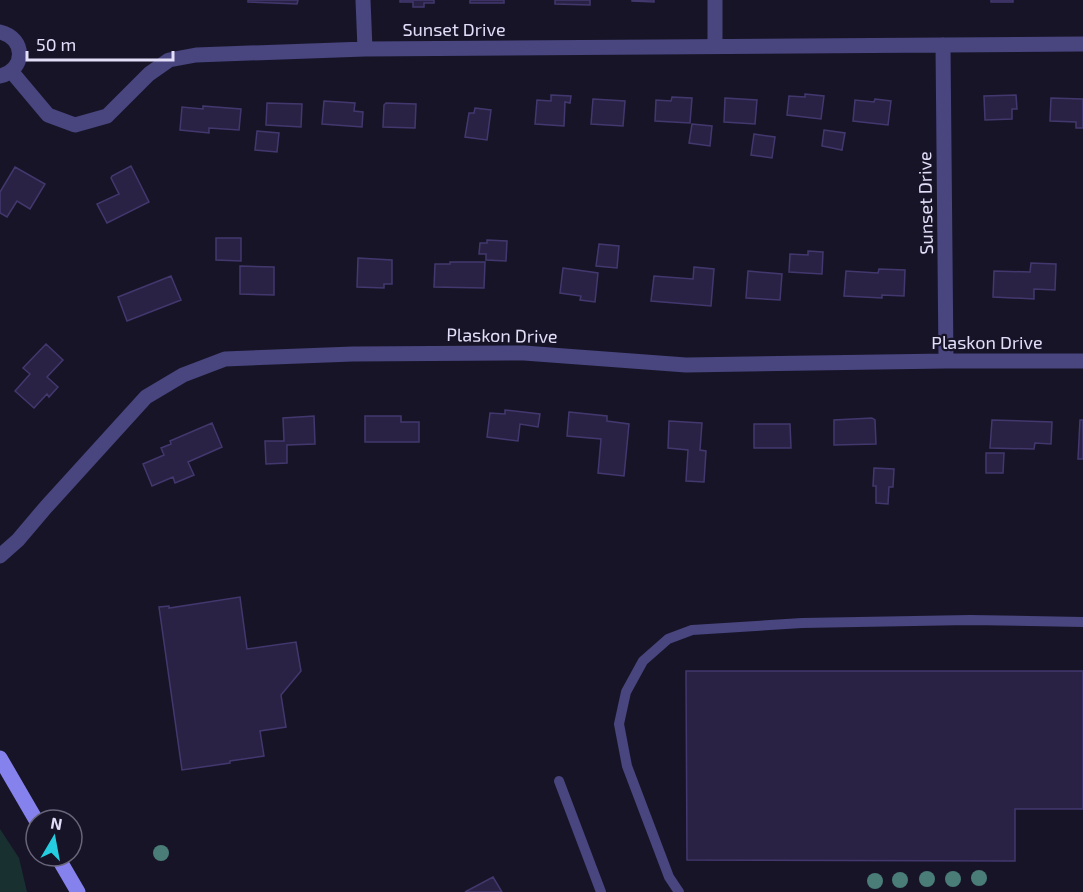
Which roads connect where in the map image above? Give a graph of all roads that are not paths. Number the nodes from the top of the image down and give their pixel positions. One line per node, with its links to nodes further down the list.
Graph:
1 (363, 0): 7 (street)
2 (715, 0): 6 (street)
3 (0, 32): 8 (street, Sunset Drive)
4 (1083, 44): 5 (street, Sunset Drive)
5 (943, 45): 6 (street, Sunset Drive); 9 (street, Sunset Drive)
6 (715, 46): 7 (street, Sunset Drive)
7 (365, 49): 8 (street, Sunset Drive)
8 (5, 74)
9 (946, 361): 10 (street, Plaskon Drive); 11 (street, Plaskon Drive)
10 (1083, 361)
11 (0, 556)
12 (1083, 622): 19 (lane)
13 (0, 758): 15 (main road)
14 (559, 781): 18 (lane)
15 (29, 808)
16 (64, 868): 17 (main road)
17 (78, 892)
18 (601, 892)
19 (679, 892)

